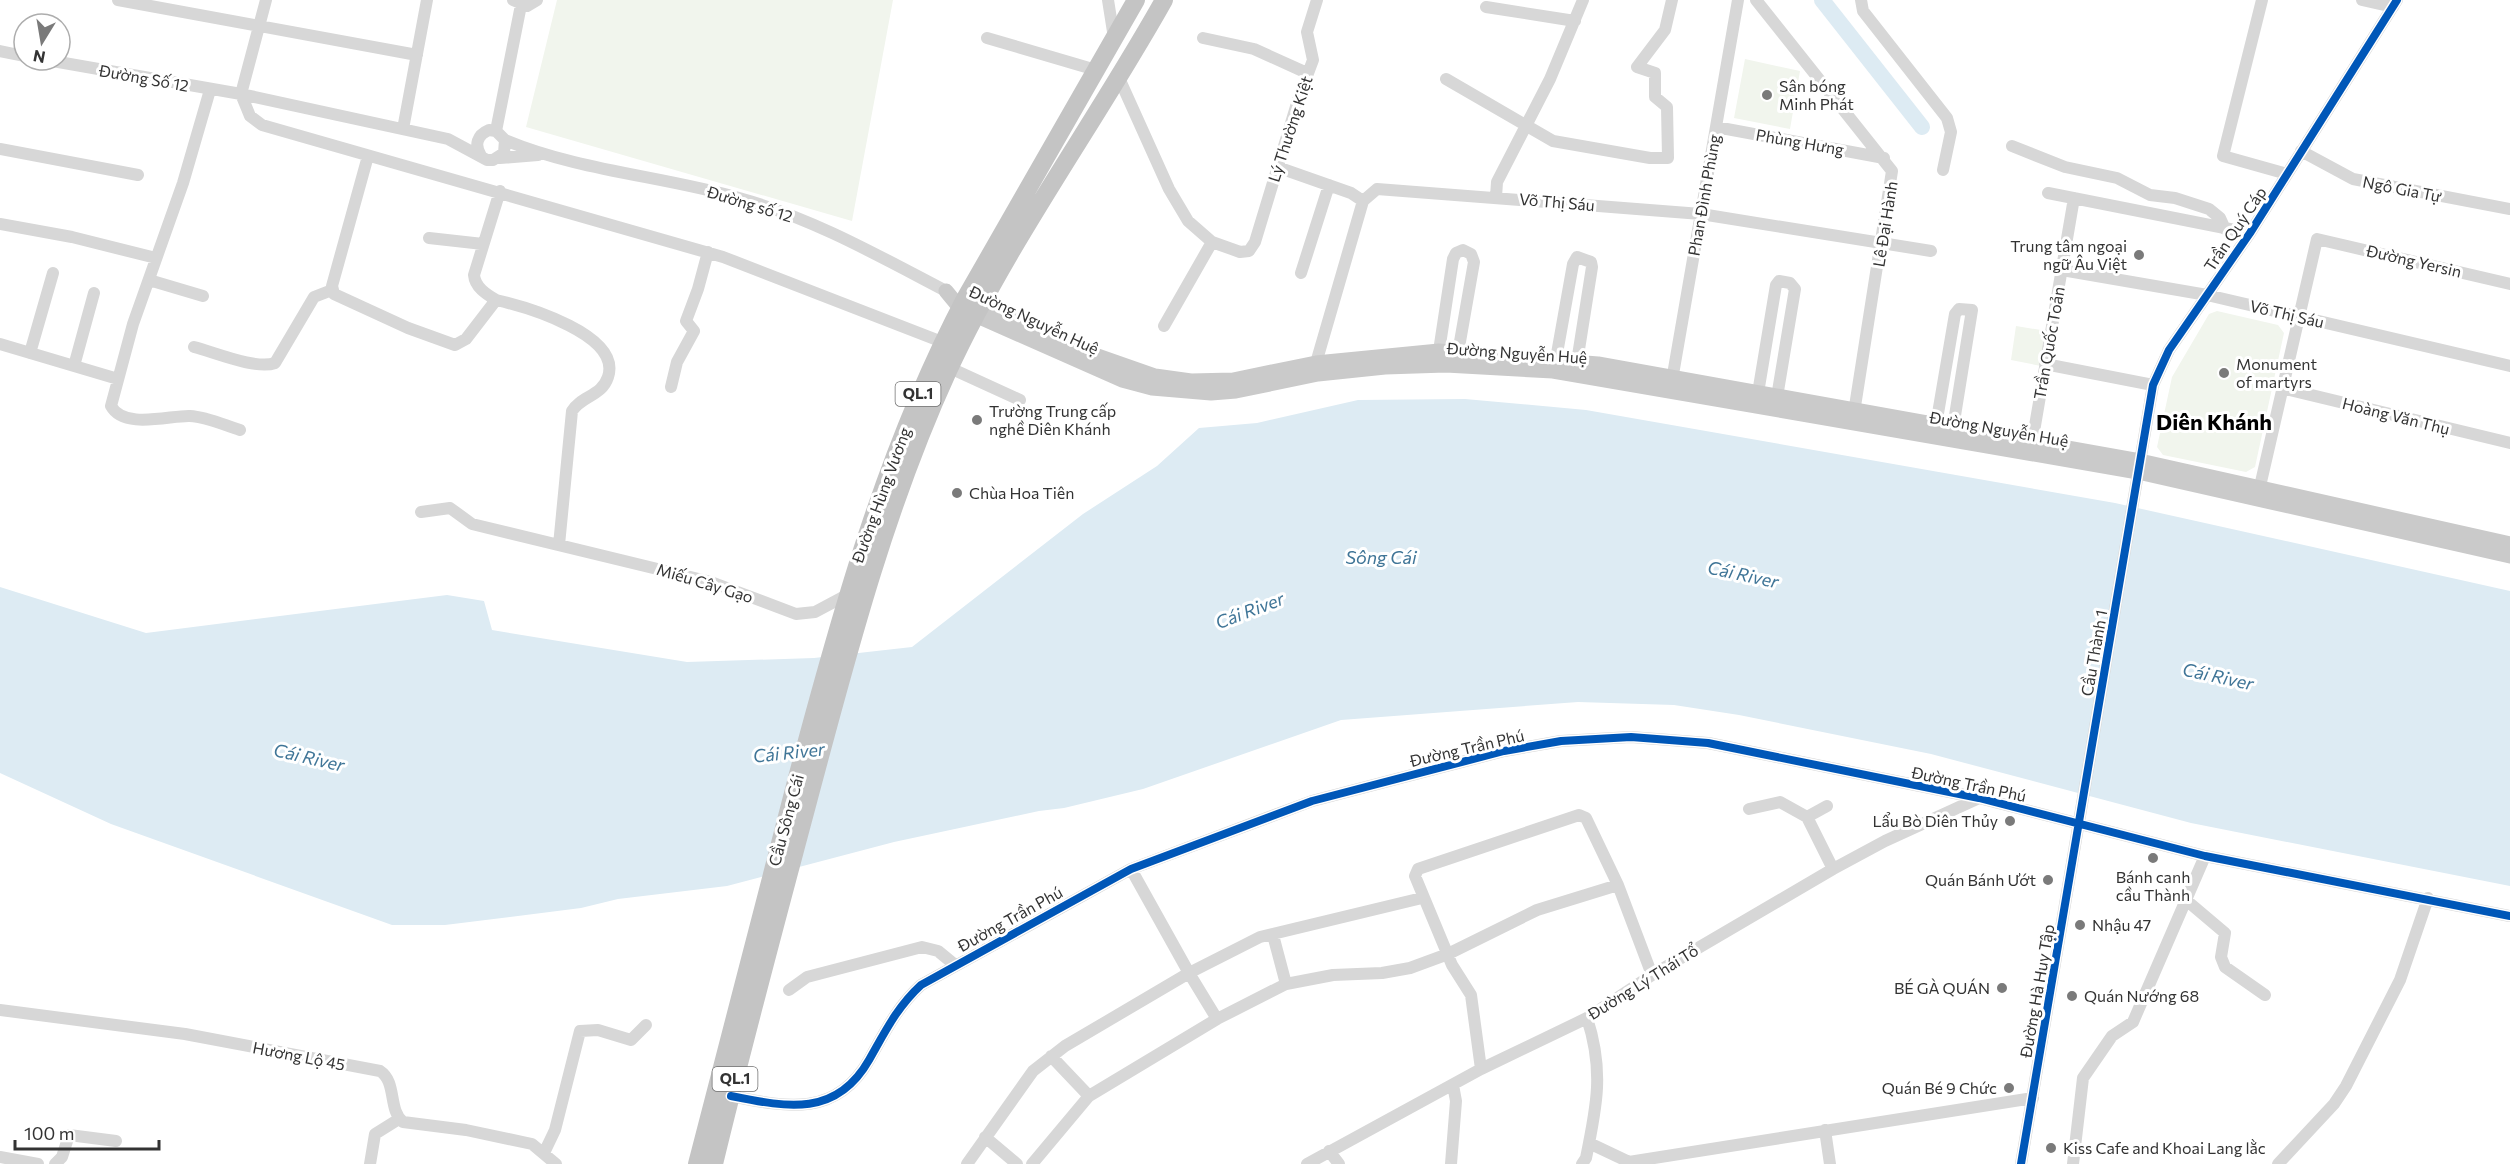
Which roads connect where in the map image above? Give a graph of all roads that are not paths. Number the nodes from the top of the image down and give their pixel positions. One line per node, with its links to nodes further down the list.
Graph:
1 (118, 0): 21 (street)
2 (266, 0): 21 (street)
3 (427, 0): 25 (street)
4 (537, 0): 17 (street)
5 (1108, 0): 24 (street)
6 (1136, 0): 24 (highway, QL.1)
7 (1150, 0): 55 (highway, QL.1)
8 (1164, 0): 29 (highway, QL.1)
9 (1317, 0): 28 (street, Lý Thường Kiệt)
10 (1583, 0): 20 (street)
11 (1672, 0): 33 (street)
12 (1738, 0): 34 (street, Phan Đình Phùng)
13 (1756, 0): 46 (street, Lê Đại Hành)
14 (1861, 0): 48 (street)
15 (2262, 0): 49 (street)
16 (2362, 0): 18 (street)
17 (517, 3): 36 (street)
18 (2395, 3): 41 (street, Trần Quý Cáp)
19 (1486, 7): 20 (street)
20 (1575, 21): 33 (street)
21 (260, 28): 25 (street); 32 (street)
22 (987, 38): 27 (street)
23 (1203, 38): 28 (street)
24 (1114, 39): 27 (highway, QL.1)
25 (417, 55): 35 (street)
26 (72, 65): 31 (street, Đường Số 12)
27 (1096, 70): 55 (highway, QL.1)
28 (1308, 73): 47 (street, Lý Thường Kiệt)
29 (1119, 78): 55 (highway, QL.1); 64 (street)
30 (1446, 79): 33 (street)
31 (210, 90): 32 (street, Đường Số 12); 69 (street)
32 (241, 94): 35 (street); 43 (street)
33 (1525, 124): 54 (street)
34 (1716, 127): 46 (street, Phùng Hưng); 59 (street, Phan Đình Phùng)
35 (403, 129): 37 (street)
36 (489, 132): 37 (street); 38 (street); 44 (street)
37 (448, 138): 44 (street)
38 (506, 140): 42 (street, Đường số 12); 45 (street)
39 (2012, 146): 61 (street)
40 (0, 149): 50 (street)
41 (2301, 151): 49 (street, Trần Quý Cáp); 58 (street, Ngô Gia Tự)
42 (542, 155): 45 (street, Đường số 12); 76 (street, Đường số 12)
43 (368, 156): 52 (street); 75 (street)
44 (481, 156): 45 (street)
45 (500, 158)
46 (1884, 158): 65 (street, Lê Đại Hành)
47 (1277, 167): 51 (street); 64 (street, Lý Thường Kiệt)
48 (1943, 170)
49 (2287, 174): 62 (street, Trần Quý Cáp)
50 (138, 176)
51 (1329, 185): 57 (street); 72 (street)
52 (500, 191): 66 (street); 68 (street)
53 (2048, 193): 56 (street)
54 (1496, 197): 57 (street, Võ Thị Sáu); 59 (street, Võ Thị Sáu)
55 (1033, 198): 81 (highway, Đường Hùng Vương / QL.1)
56 (2074, 198): 61 (street); 70 (street, Trần Quốc Toản)
57 (1363, 201): 96 (street)
58 (2510, 209)
59 (1701, 214): 65 (street, Võ Thị Sáu); 98 (street, Phan Đình Phùng)
60 (0, 224): 69 (street)
61 (2225, 229): 62 (street)
62 (2250, 233): 78 (street, Trần Quý Cáp)
63 (429, 238): 66 (street)
64 (1212, 242): 83 (street)
65 (1882, 243): 67 (street, Võ Thị Sáu); 105 (street, Lê Đại Hành)
66 (483, 244): 80 (street)
67 (1931, 251)
68 (708, 252): 85 (street); 100 (street)
69 (156, 258): 73 (street)
70 (2062, 270): 78 (street, Võ Thị Sáu); 92 (street, Trần Quốc Toản)
71 (53, 273): 87 (street)
72 (1301, 273)
73 (149, 280): 79 (street); 97 (street)
74 (2510, 284): 82 (street, Đường Yersin)
75 (332, 290): 80 (street); 86 (street)
76 (946, 291): 81 (main road, Đường Nguyễn Huệ)
77 (94, 292): 93 (street)
78 (2207, 295): 82 (street, Võ Thị Sáu); 99 (street, Trần Quý Cáp)
79 (203, 296)
80 (496, 300): 116 (street)
81 (971, 306): 85 (highway, Đường Hùng Vương / QL.1); 96 (main road, Đường Nguyễn Huệ)
82 (2297, 316): 94 (street, Võ Thị Sáu); 101 (street)
83 (1164, 326)
84 (0, 345): 87 (street)
85 (951, 346): 95 (highway, Đường Hùng Vương / QL.1); 118 (highway, Đường Hùng Vương / QL.1)
86 (194, 347)
87 (30, 353): 93 (street)
88 (1458, 353): 89 (main road, Đường Nguyễn Huệ); 89 (street); 90 (main road, Đường Nguyễn Huệ)
89 (1443, 358): 96 (main road, Đường Nguyễn Huệ); 98 (main road, Đường Nguyễn Huệ)
90 (1556, 359): 91 (main road, Đường Nguyễn Huệ); 91 (street)
91 (1577, 362): 98 (main road, Đường Nguyễn Huệ)
92 (2045, 364): 99 (street); 110 (street, Trần Quốc Toản)
93 (74, 366): 97 (street)
94 (2510, 366)
95 (950, 368): 104 (street); 118 (highway, Đường Hùng Vương / QL.1)
96 (1317, 369)
97 (118, 379): 108 (street)
98 (1671, 383): 102 (main road, Đường Nguyễn Huệ); 105 (main road, Đường Nguyễn Huệ)
99 (2153, 385): 111 (street, Trần Quý Cáp)
100 (671, 387)
101 (2282, 388): 109 (street, Hoàng Văn Thụ); 113 (street)
102 (1758, 393): 103 (main road, Đường Nguyễn Huệ); 103 (street)
103 (1778, 396): 105 (main road, Đường Nguyễn Huệ)
104 (1020, 400)
105 (1853, 416): 106 (main road, Đường Nguyễn Huệ); 110 (main road, Đường Nguyễn Huệ)
106 (1936, 425): 107 (main road, Đường Nguyễn Huệ); 107 (street)
107 (1953, 428): 110 (main road, Đường Nguyễn Huệ)
108 (240, 430)
109 (2510, 443)
110 (2031, 447): 111 (main road, Đường Nguyễn Huệ)
111 (2139, 467): 112 (street, Trần Quý Cáp); 113 (main road, Đường Nguyễn Huệ)
112 (2135, 488): 123 (street, Cầu Thành 1)
113 (2259, 493): 115 (main road, Đường Nguyễn Huệ); 117 (main road, Đường Nguyễn Huệ)
114 (421, 512): 116 (street, Miếu Cây Gạo)
115 (2510, 544)
116 (559, 545): 118 (street, Miếu Cây Gạo)
117 (2510, 556)
118 (849, 606): 139 (highway, Cầu Sông Cái / QL.1)
119 (1979, 798): 123 (street, Đường Trần Phú); 125 (street, Đường Trần Phú); 126 (street, Đường Lý Thái Tổ)
120 (1827, 806): 122 (street)
121 (1749, 809): 122 (street)
122 (1808, 817): 126 (street)
123 (2079, 823): 124 (street, Đường Trần Phú); 150 (street, Đường Hà Huy Tập)
124 (2205, 856): 129 (street, Đường Trần Phú); 130 (street)
125 (1131, 869): 134 (street, Đường Trần Phú); 135 (street)
126 (1833, 869): 136 (street, Đường Lý Thái Tổ)
127 (1618, 885): 128 (street); 133 (street); 136 (street)
128 (1422, 898): 132 (street); 133 (street)
129 (2428, 898): 131 (street, Đường Trần Phú); 175 (street)
130 (2186, 900): 140 (street); 174 (street)
131 (2510, 916)
132 (1273, 935): 135 (street); 137 (street)
133 (1448, 954): 137 (street); 146 (street)
134 (955, 965): 138 (street); 148 (street, Đường Trần Phú)
135 (1189, 973): 143 (street); 145 (street)
136 (1652, 975): 142 (street, Đường Lý Thái Tổ)
137 (1287, 984): 143 (street)
138 (789, 990)
139 (748, 995): 148 (highway, QL.1); 163 (highway, QL.1)
140 (2265, 995)
141 (0, 1010): 151 (street, Hương Lộ 45)
142 (1587, 1018): 146 (street, Đường Lý Thái Tổ); 155 (street)
143 (1217, 1019): 149 (street)
144 (646, 1025): 158 (street)
145 (1051, 1056): 149 (street); 153 (street)
146 (1481, 1069): 147 (street, Đường Lý Thái Tổ)
147 (1453, 1085): 156 (street, Đường Lý Thái Tổ); 170 (street)
148 (731, 1096): 164 (highway, QL.1)
149 (1089, 1096): 167 (street)
150 (2032, 1098): 152 (street); 173 (street, Đường Hà Huy Tập)
151 (399, 1119): 158 (street); 162 (street)
152 (1825, 1130): 159 (street); 172 (street)
153 (985, 1137): 165 (street); 166 (street)
154 (116, 1141): 161 (street)
155 (1589, 1143): 159 (street); 171 (street)
156 (1329, 1151): 168 (street, Đường Lý Thái Tổ); 169 (street)
157 (0, 1157): 160 (street)
158 (547, 1160)
159 (1629, 1163)
160 (38, 1164)
161 (55, 1164)
162 (370, 1164)
163 (697, 1164)
164 (714, 1164)
165 (967, 1164)
166 (1017, 1164)
167 (1032, 1164)
168 (1307, 1164)
169 (1339, 1164)
170 (1451, 1164)
171 (1582, 1164)
172 (1830, 1164)
173 (2021, 1164)
174 (2073, 1164)
175 (2278, 1164)

